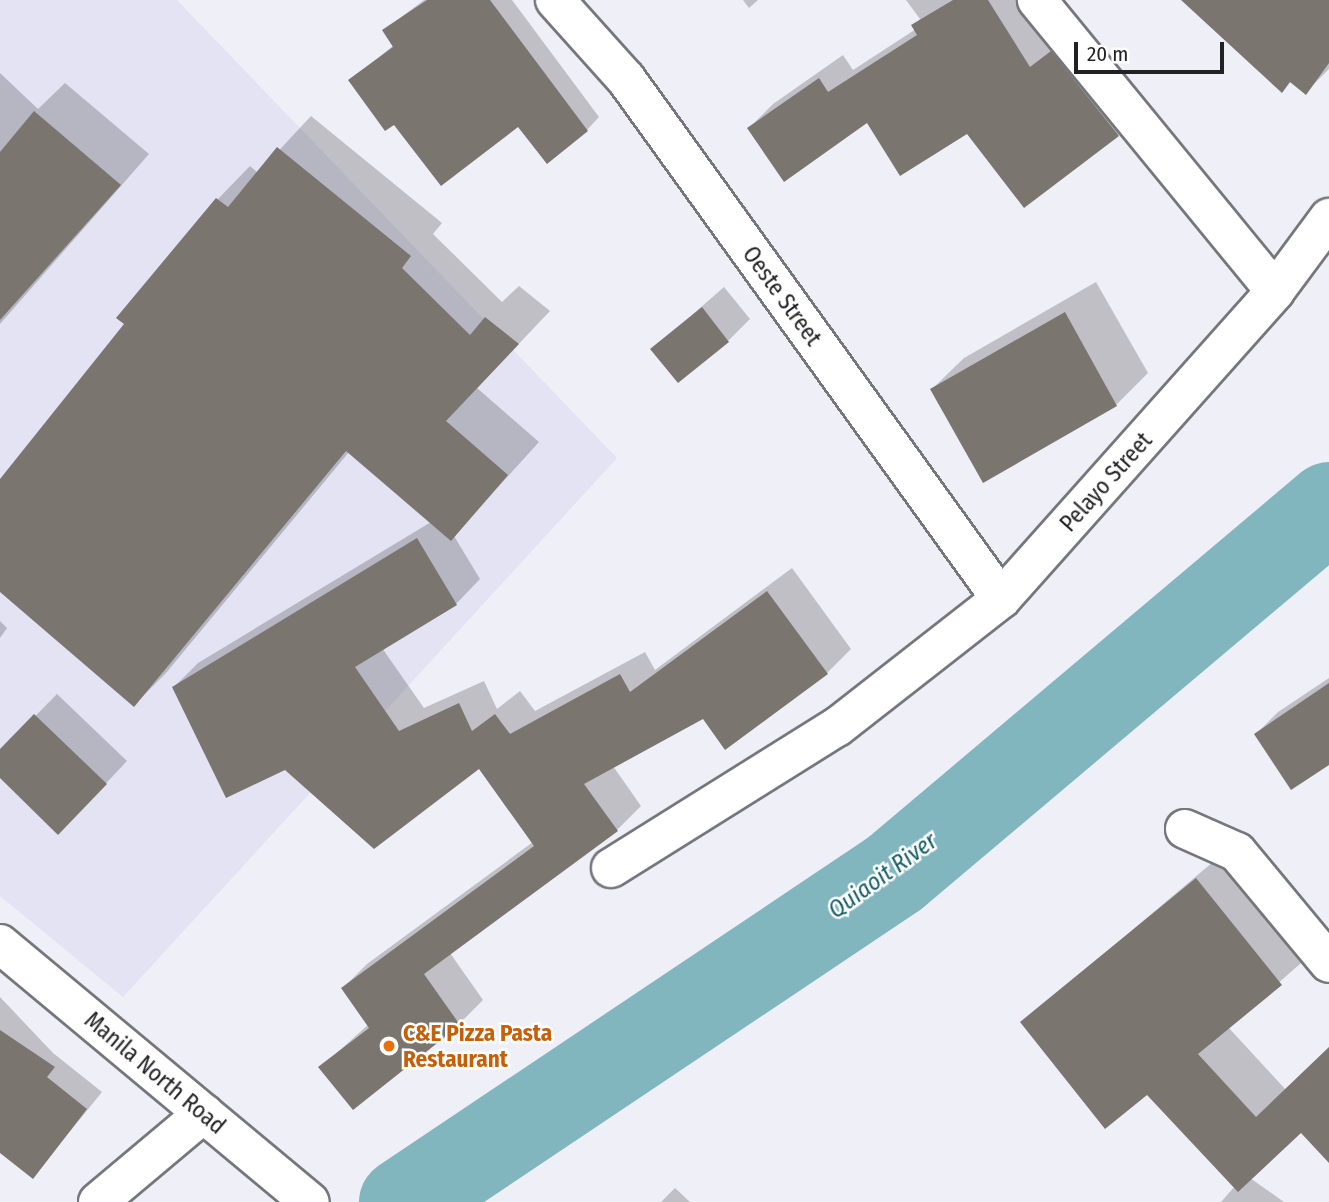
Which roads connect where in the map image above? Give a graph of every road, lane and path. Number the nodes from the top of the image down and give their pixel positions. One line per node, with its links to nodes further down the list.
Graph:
1 (555, 0): 5 (main road, Oeste Street)
2 (1037, 0): 4 (main road)
3 (1329, 218): 4 (main road, Pelayo Street)
4 (1275, 291): 5 (main road, Pelayo Street)
5 (1001, 599): 7 (main road, Pelayo Street)
6 (1185, 829): 9 (main road)
7 (611, 868)
8 (0, 944): 10 (main road, Manila North Road)
9 (1329, 963)
10 (204, 1113): 11 (main road); 12 (main road, Manila North Road)
11 (98, 1202)
12 (310, 1202)

